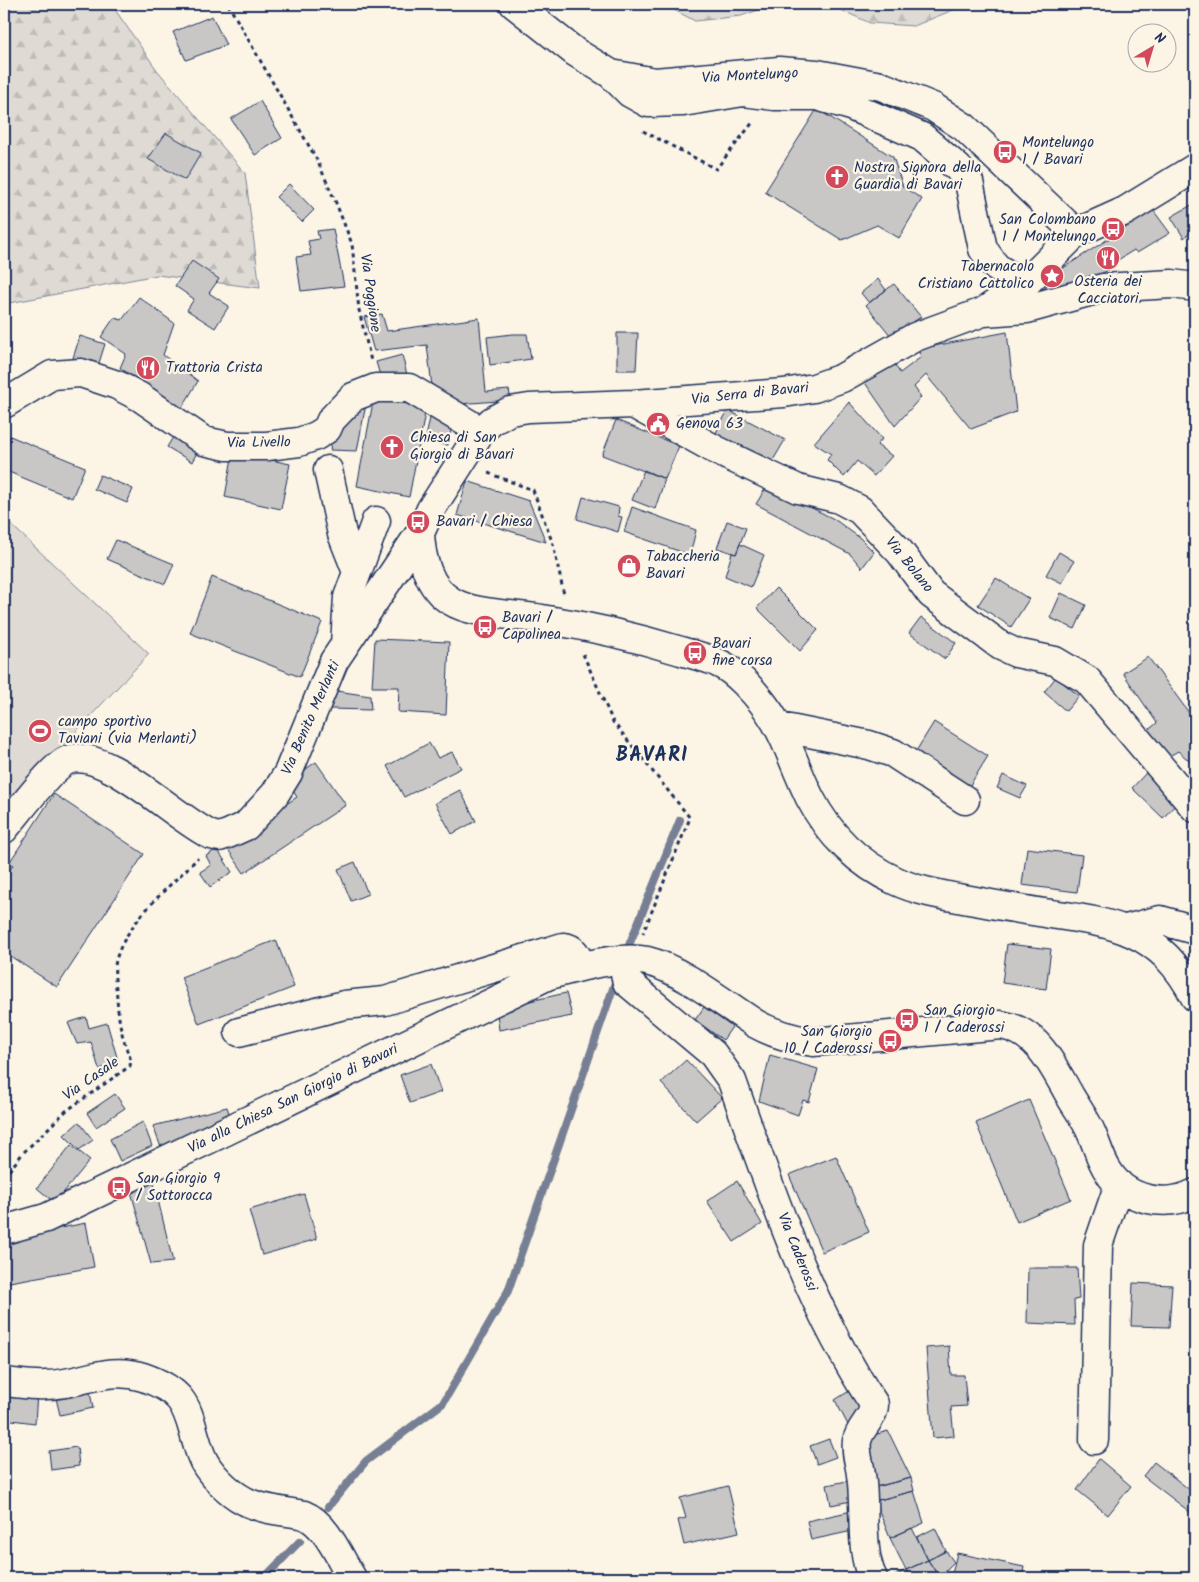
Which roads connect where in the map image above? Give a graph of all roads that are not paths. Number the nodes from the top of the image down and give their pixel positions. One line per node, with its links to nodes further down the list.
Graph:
1 (514, 4): 2 (street, Via Montelungo)
2 (611, 74): 4 (street, Via Montelungo); 5 (street)
3 (1195, 168): 4 (street)
4 (1076, 233): 5 (street, Via Serra di Bavari)
5 (1024, 285): 7 (street, Via Serra di Bavari)
6 (1195, 287): 7 (street)
7 (983, 312): 9 (street, Via Serra di Bavari)
8 (4, 404): 10 (street, Via Livello)
9 (633, 404): 10 (street, Via Serra di Bavari); 18 (street, Via Bolano)
10 (481, 431): 13 (street, Via Serra di Bavari)
11 (328, 470): 14 (street)
12 (376, 521): 14 (street)
13 (420, 533): 15 (street, Via Benito Merlanti); 16 (street)
14 (357, 572): 15 (street)
15 (345, 645): 19 (street, Via Benito Merlanti)
16 (780, 726): 17 (street); 20 (street)
17 (965, 800)
18 (1195, 808)
19 (4, 828)
20 (1126, 929): 21 (street); 24 (street)
21 (1195, 930)
22 (632, 960): 23 (street, Via alla Chiesa San Giorgio di Bavari); 26 (street, Via alla Chiesa San Giorgio di Bavari); 32 (street, Via Caderossi)
23 (582, 966): 25 (street); 28 (street, Via alla Chiesa San Giorgio di Bavari)
24 (1195, 997)
25 (239, 1032)
26 (1118, 1184): 27 (street, Via alla Chiesa San Giorgio di Bavari); 30 (street)
27 (1195, 1194)
28 (5, 1231)
29 (4, 1382): 31 (street)
30 (1094, 1440)
31 (352, 1578)
32 (874, 1578)

